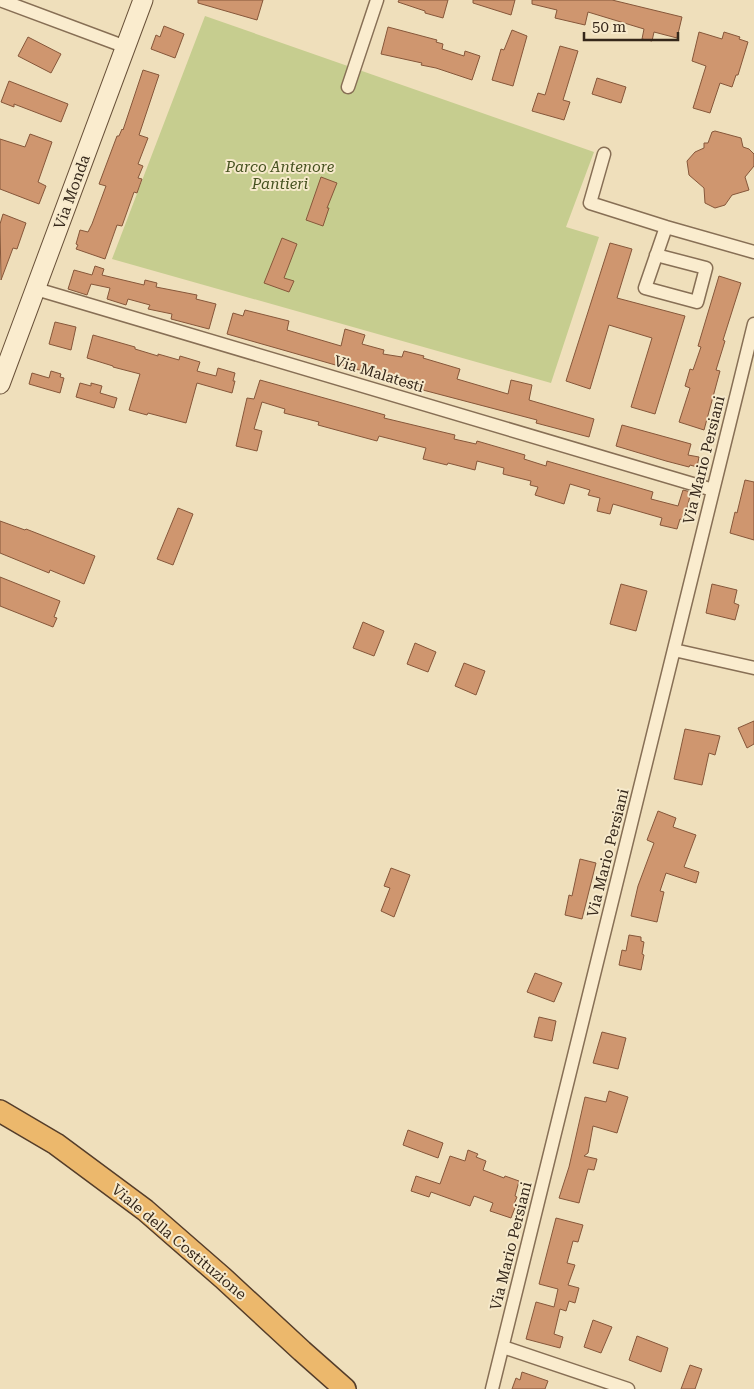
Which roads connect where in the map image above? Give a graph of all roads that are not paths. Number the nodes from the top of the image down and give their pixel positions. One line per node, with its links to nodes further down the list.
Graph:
1 (0, 0): 4 (street)
2 (143, 0): 4 (main road, Via Monda)
3 (376, 0): 5 (street)
4 (126, 47): 10 (main road, Via Monda)
5 (348, 87)
6 (604, 154): 7 (street)
7 (666, 228): 8 (street); 9 (street)
8 (754, 252)
9 (656, 255): 9 (street)
10 (36, 289): 13 (main road, Via Monda); 14 (street, Via Malatesti)
11 (754, 324): 12 (street, Via Mario Persiani)
12 (750, 357): 14 (street, Via Mario Persiani)
13 (0, 384)
14 (713, 490): 15 (street, Via Mario Persiani)
15 (674, 650): 16 (street); 18 (street, Via Mario Persiani)
16 (754, 668)
17 (0, 1111): 19 (highway, Viale della Costituzione)
18 (503, 1346): 20 (street, Via Mario Persiani); 21 (street)
19 (345, 1389)
20 (492, 1389)
21 (628, 1389)

